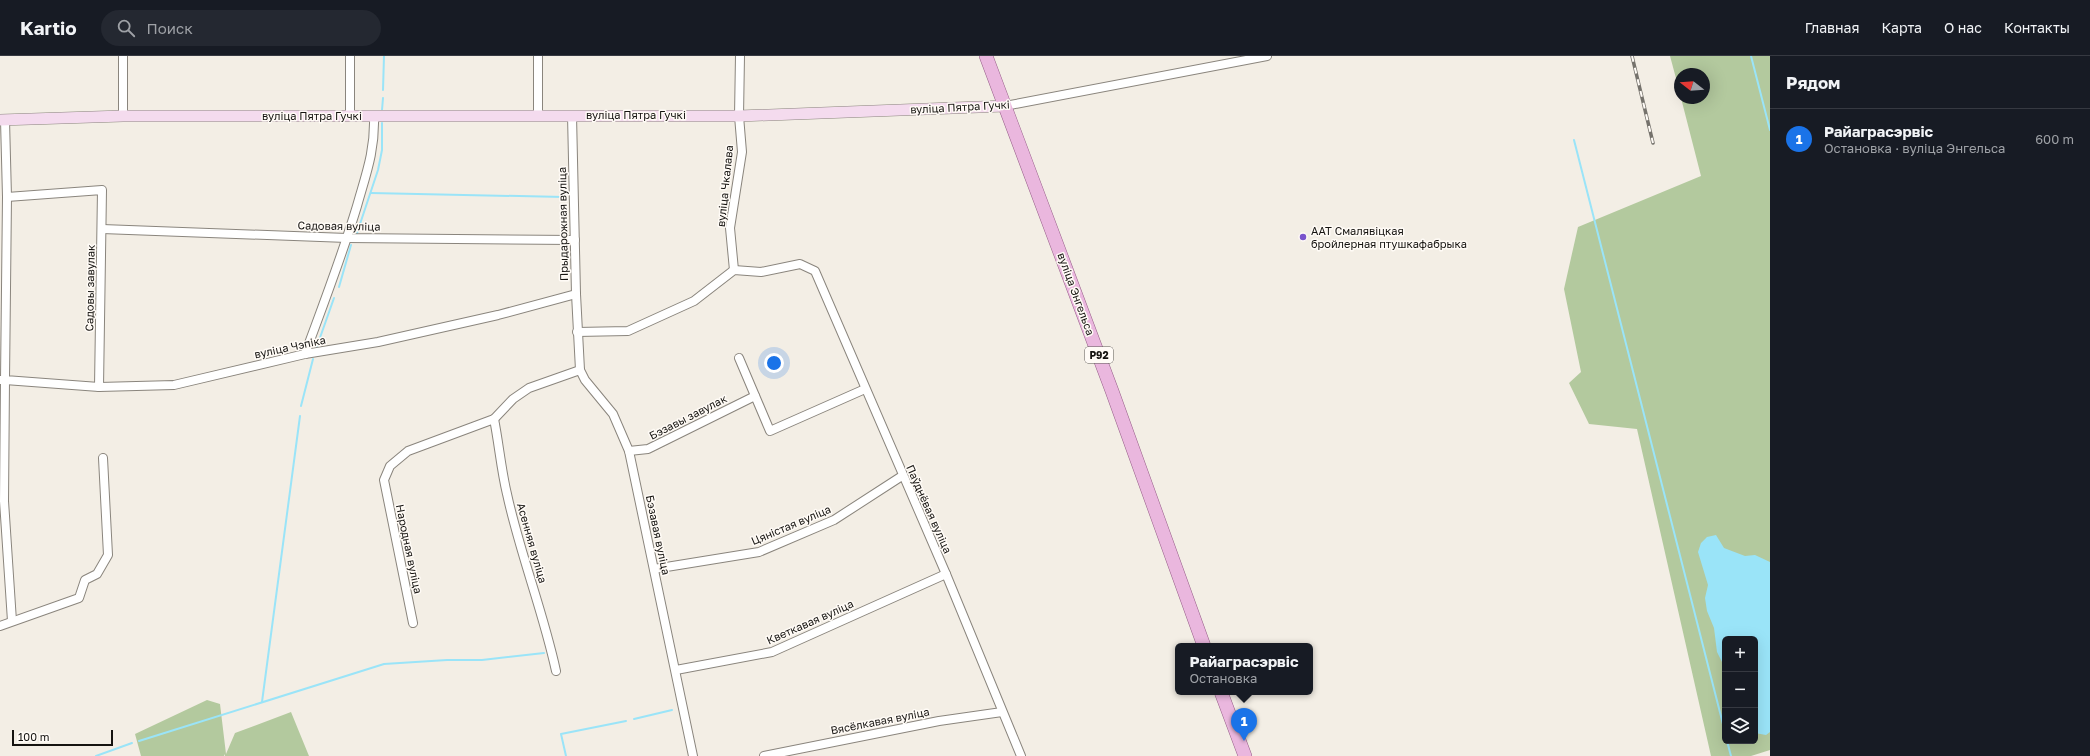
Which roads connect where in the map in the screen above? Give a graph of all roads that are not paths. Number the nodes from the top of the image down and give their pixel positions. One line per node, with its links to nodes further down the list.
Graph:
1 (122, 56): 10 (street)
2 (350, 56): 11 (street)
3 (538, 56): 8 (street)
4 (740, 56): 13 (street, вуліца Чкалава)
5 (986, 56): 7 (main road, вуліца Энгельса / Р92)
6 (1267, 56): 7 (street, вуліца Пятра Гучкі)
7 (1005, 106): 13 (street, вуліца Пятра Гучкі); 39 (main road, вуліца Энгельса / Р92)
8 (538, 115): 9 (street, вуліца Пятра Гучкі); 12 (street, вуліца Пятра Гучкі)
9 (572, 115): 13 (street, вуліца Пятра Гучкі); 18 (street, Прыдарожная вуліца)
10 (122, 116): 11 (street, вуліца Пятра Гучкі); 14 (street, вуліца Пятра Гучкі)
11 (350, 116): 12 (street, вуліца Пятра Гучкі)
12 (374, 116): 17 (street)
13 (739, 116): 19 (street, вуліца Чкалава)
14 (3, 120): 15 (street)
15 (7, 197): 16 (street, Садовы завулак); 25 (street)
16 (102, 229): 17 (street, Садовая вуліца); 26 (street, Садовы завулак)
17 (347, 238): 18 (street, Садовая вуліца); 22 (street)
18 (575, 240): 20 (street, Прыдарожная вуліца)
19 (734, 270): 21 (street); 27 (street, Паўднёвая вуліца)
20 (576, 294): 21 (street, Прыдарожная вуліца); 22 (street, вуліца Чэпіка)
21 (577, 332): 24 (street, Бэзавая вуліца)
22 (305, 354): 26 (street, вуліца Чэпіка)
23 (739, 358): 28 (street)
24 (580, 370): 29 (street); 30 (street, Бэзавая вуліца)
25 (3, 380): 26 (street, вуліца Чэпіка); 33 (street)
26 (99, 387)
27 (865, 389): 28 (street); 32 (street, Паўднёвая вуліца)
28 (754, 396): 30 (street, Бэзавы завулак)
29 (494, 419): 37 (street, Народная вуліца); 41 (street, Асенняя вуліца)
30 (629, 451): 34 (street, Бэзавая вуліца)
31 (102, 458): 36 (street)
32 (902, 476): 34 (street, Цяністая вуліца); 35 (street, Паўднёвая вуліца)
33 (2, 501): 36 (street)
34 (654, 569): 40 (street, Бэзавая вуліца)
35 (946, 574): 40 (street, Кветкавая вуліца); 43 (street, Паўднёвая вуліца)
36 (12, 621): 38 (street)
37 (413, 623)
38 (0, 626)
39 (1203, 643)
40 (676, 670): 44 (street, Бэзавая вуліца)
41 (556, 671)
42 (1222, 695): 47 (main road)
43 (1002, 712): 45 (street, Вясёлкавая вуліца); 46 (street, Паўднёвая вуліца)
44 (693, 755)
45 (764, 756)
46 (1021, 756)
47 (1245, 756)

